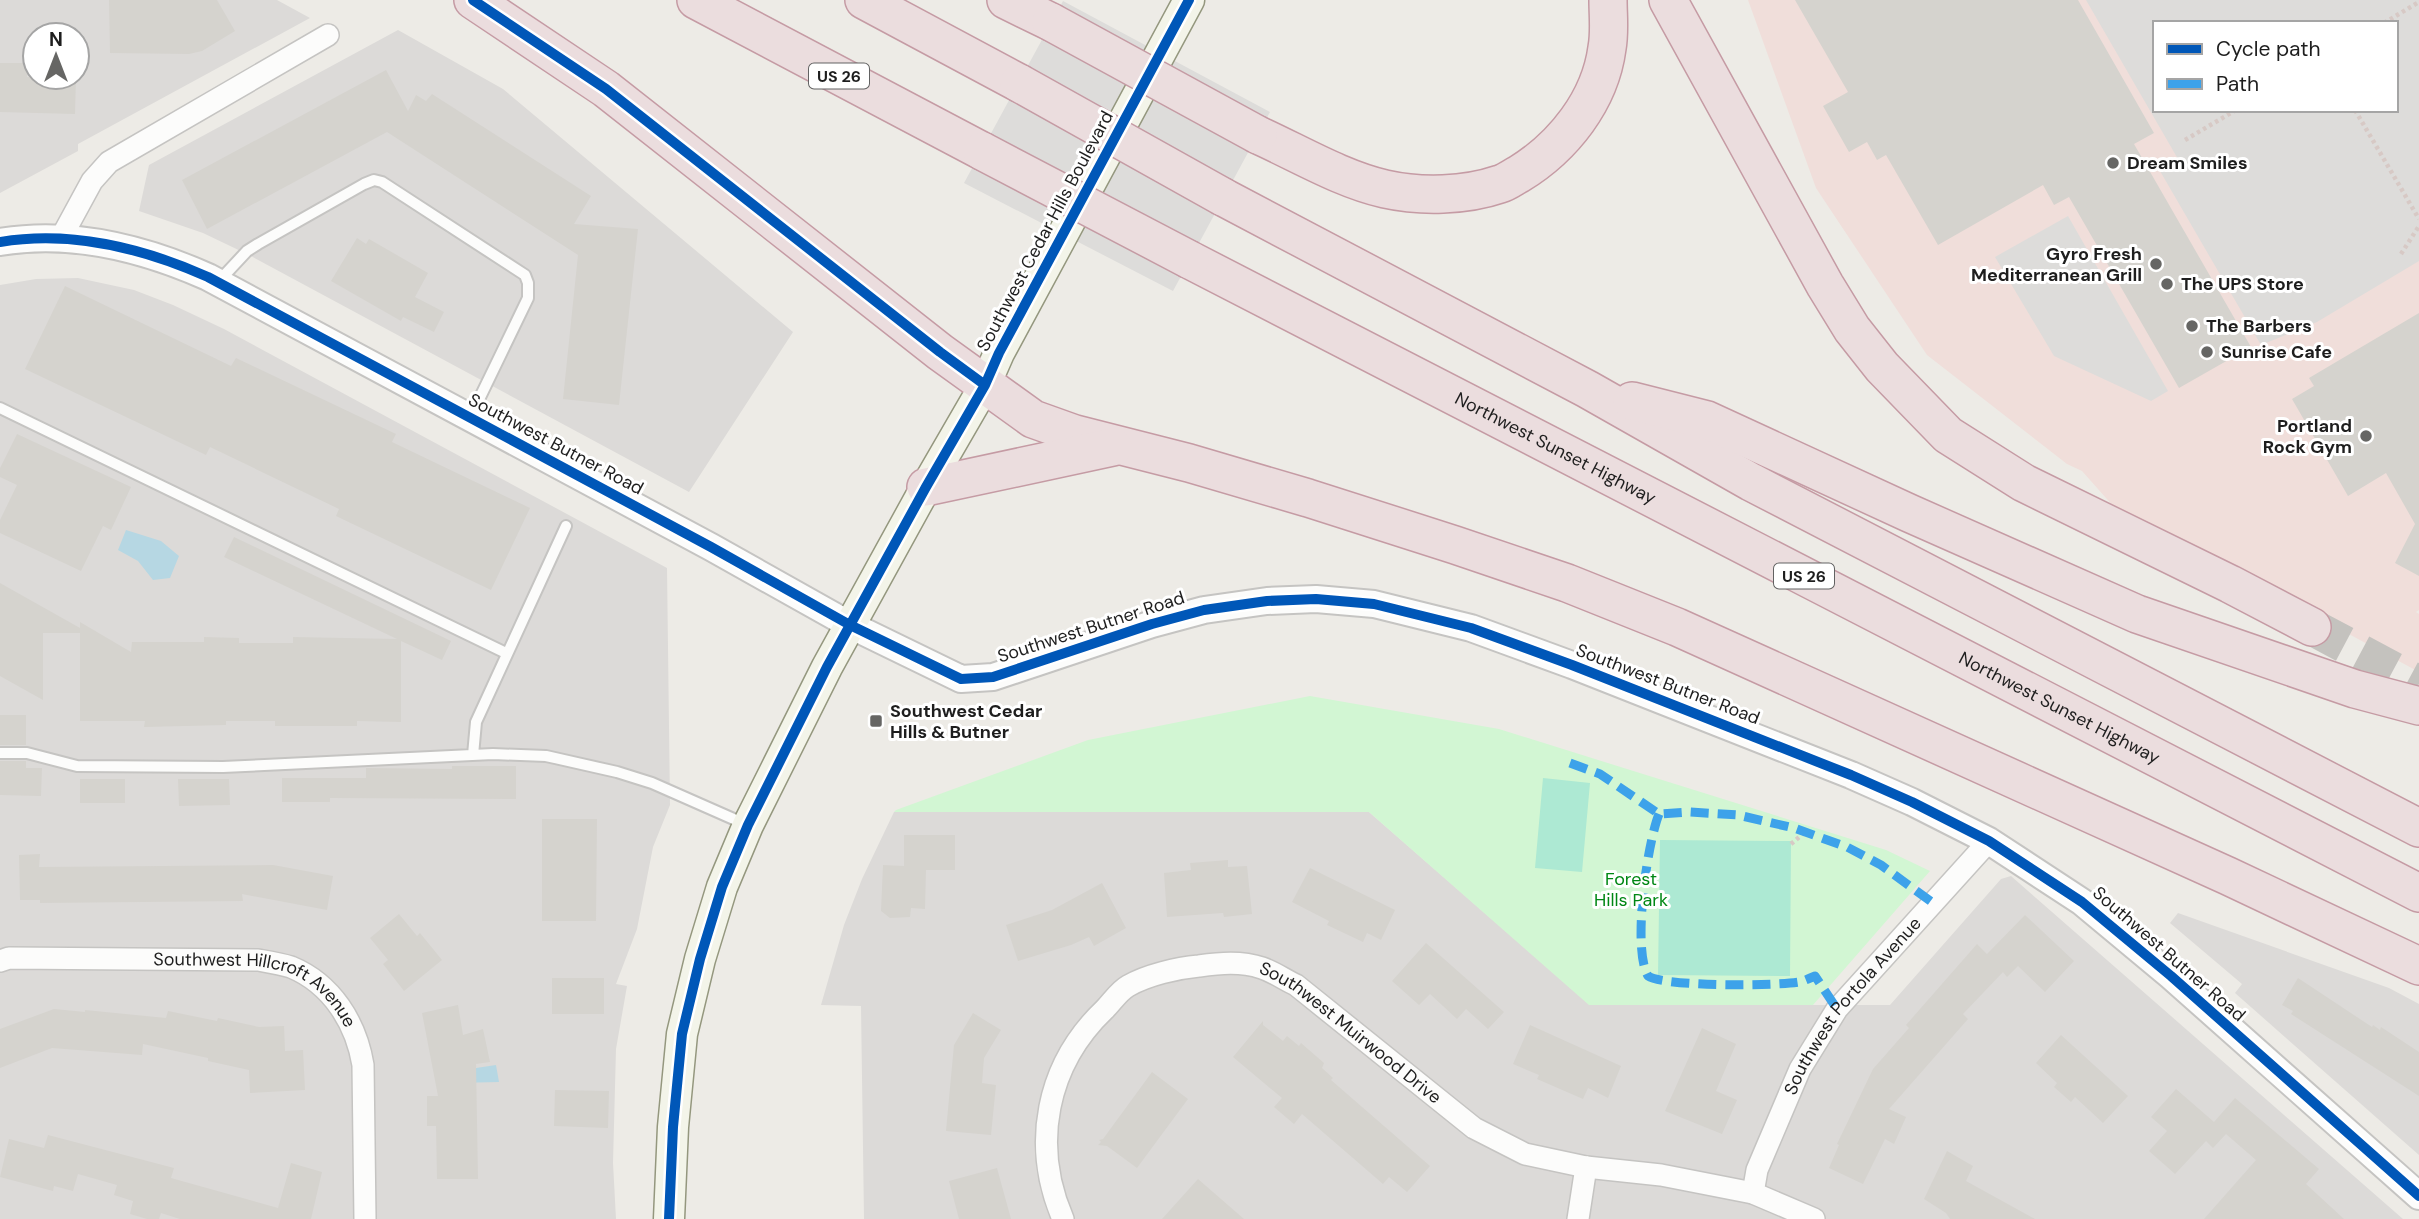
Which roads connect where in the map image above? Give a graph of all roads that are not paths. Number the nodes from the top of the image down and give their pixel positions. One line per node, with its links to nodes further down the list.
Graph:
1 (472, 0): 12 (highway)
2 (696, 0): 28 (highway, Northwest Sunset Highway / US 26, bridge)
3 (864, 0): 13 (highway, bridge)
4 (1006, 0): 6 (highway, bridge)
5 (1189, 0): 12 (main road, Southwest Cedar Hills Boulevard)
6 (1608, 0)
7 (1668, 0): 20 (highway)
8 (328, 35): 9 (street)
9 (61, 239): 10 (street, Southwest Butner Road); 11 (street, Southwest Butner Road)
10 (0, 242)
11 (218, 282): 15 (street, Southwest Butner Road); 15 (lane)
12 (985, 384): 16 (highway); 17 (main road, Southwest Cedar Hills Boulevard)
13 (1587, 389): 22 (highway); 26 (highway)
14 (0, 408): 21 (lane)
15 (470, 418): 19 (street, Southwest Butner Road)
16 (1121, 445): 17 (highway); 30 (highway)
17 (926, 486): 19 (main road, Southwest Cedar Hills Boulevard)
18 (566, 526): 21 (lane)
19 (850, 625): 25 (main road, Southwest Cedar Hills Boulevard); 27 (street, Southwest Butner Road)
20 (2312, 627)
21 (506, 653): 24 (lane)
22 (2419, 706)
23 (0, 752): 24 (lane)
24 (473, 755): 25 (lane)
25 (748, 825): 35 (main road, Southwest Cedar Hills Boulevard)
26 (2419, 828)
27 (1989, 841): 32 (street, Southwest Portola Avenue); 33 (street, Southwest Butner Road)
28 (2419, 893)
29 (0, 961): 34 (street, Southwest Hillcroft Avenue)
30 (2419, 966)
31 (1586, 1167): 32 (street, Southwest Muirwood Drive); 36 (street, Southwest Muirwood Drive); 37 (street)
32 (1753, 1193): 38 (street, Southwest Muirwood Drive)
33 (2419, 1196)
34 (365, 1219)
35 (669, 1219)
36 (1063, 1219)
37 (1578, 1219)
38 (1814, 1219)

